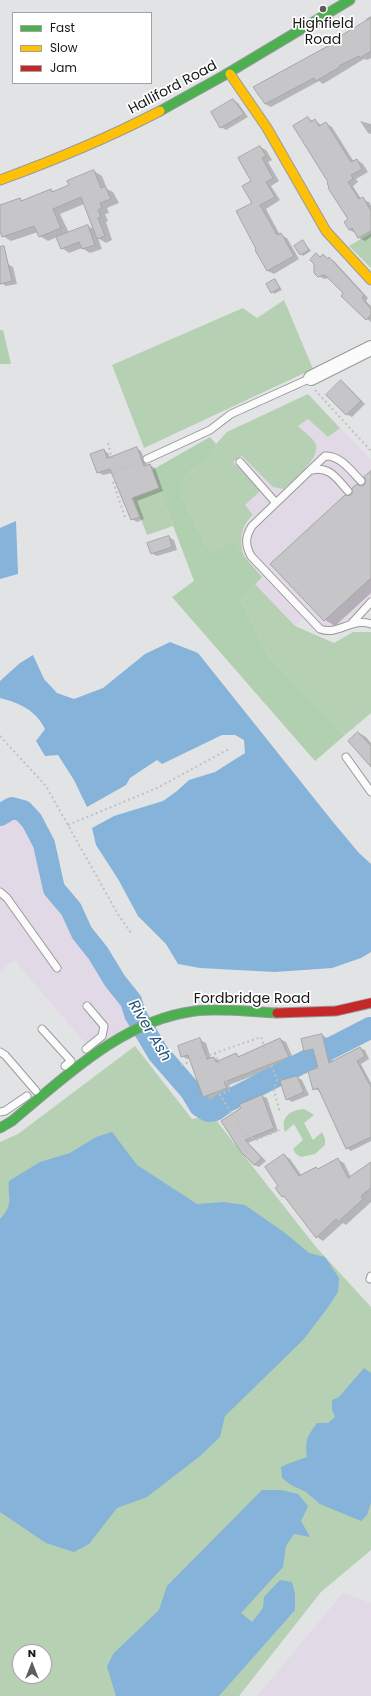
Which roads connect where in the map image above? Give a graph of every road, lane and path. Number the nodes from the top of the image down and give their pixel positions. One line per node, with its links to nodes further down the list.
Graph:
1 (350, 0): 2 (street, Halliford Road)
2 (230, 74): 3 (street, Halliford Road); 4 (street)
3 (0, 180)
4 (371, 280)
5 (371, 348): 6 (street)
6 (311, 378): 8 (path); 9 (lane)
7 (108, 443): 12 (path)
8 (371, 451)
9 (147, 459): 12 (path)
10 (240, 462): 15 (lane)
11 (311, 470): 13 (lane); 14 (lane); 15 (lane)
12 (115, 471): 16 (path)
13 (361, 481)
14 (348, 491)
15 (276, 503): 18 (lane)
16 (126, 520)
17 (371, 602): 18 (lane)
18 (351, 624): 19 (lane)
19 (371, 624)
20 (0, 736): 24 (path)
21 (229, 749): 24 (path)
22 (346, 757): 23 (lane)
23 (371, 792)
24 (68, 825): 26 (path)
25 (0, 892): 27 (lane)
26 (131, 933)
27 (57, 968)
28 (87, 1006): 33 (lane)
29 (369, 1008): 33 (street, Fordbridge Road)
30 (42, 1029): 33 (lane)
31 (0, 1052): 35 (lane)
32 (215, 1053): 34 (path); 37 (path); 39 (path)
33 (77, 1059): 35 (lane); 38 (street, Fordbridge Road)
34 (182, 1065)
35 (36, 1091): 36 (lane)
36 (0, 1112)
37 (280, 1113)
38 (0, 1128)
39 (280, 1130)

